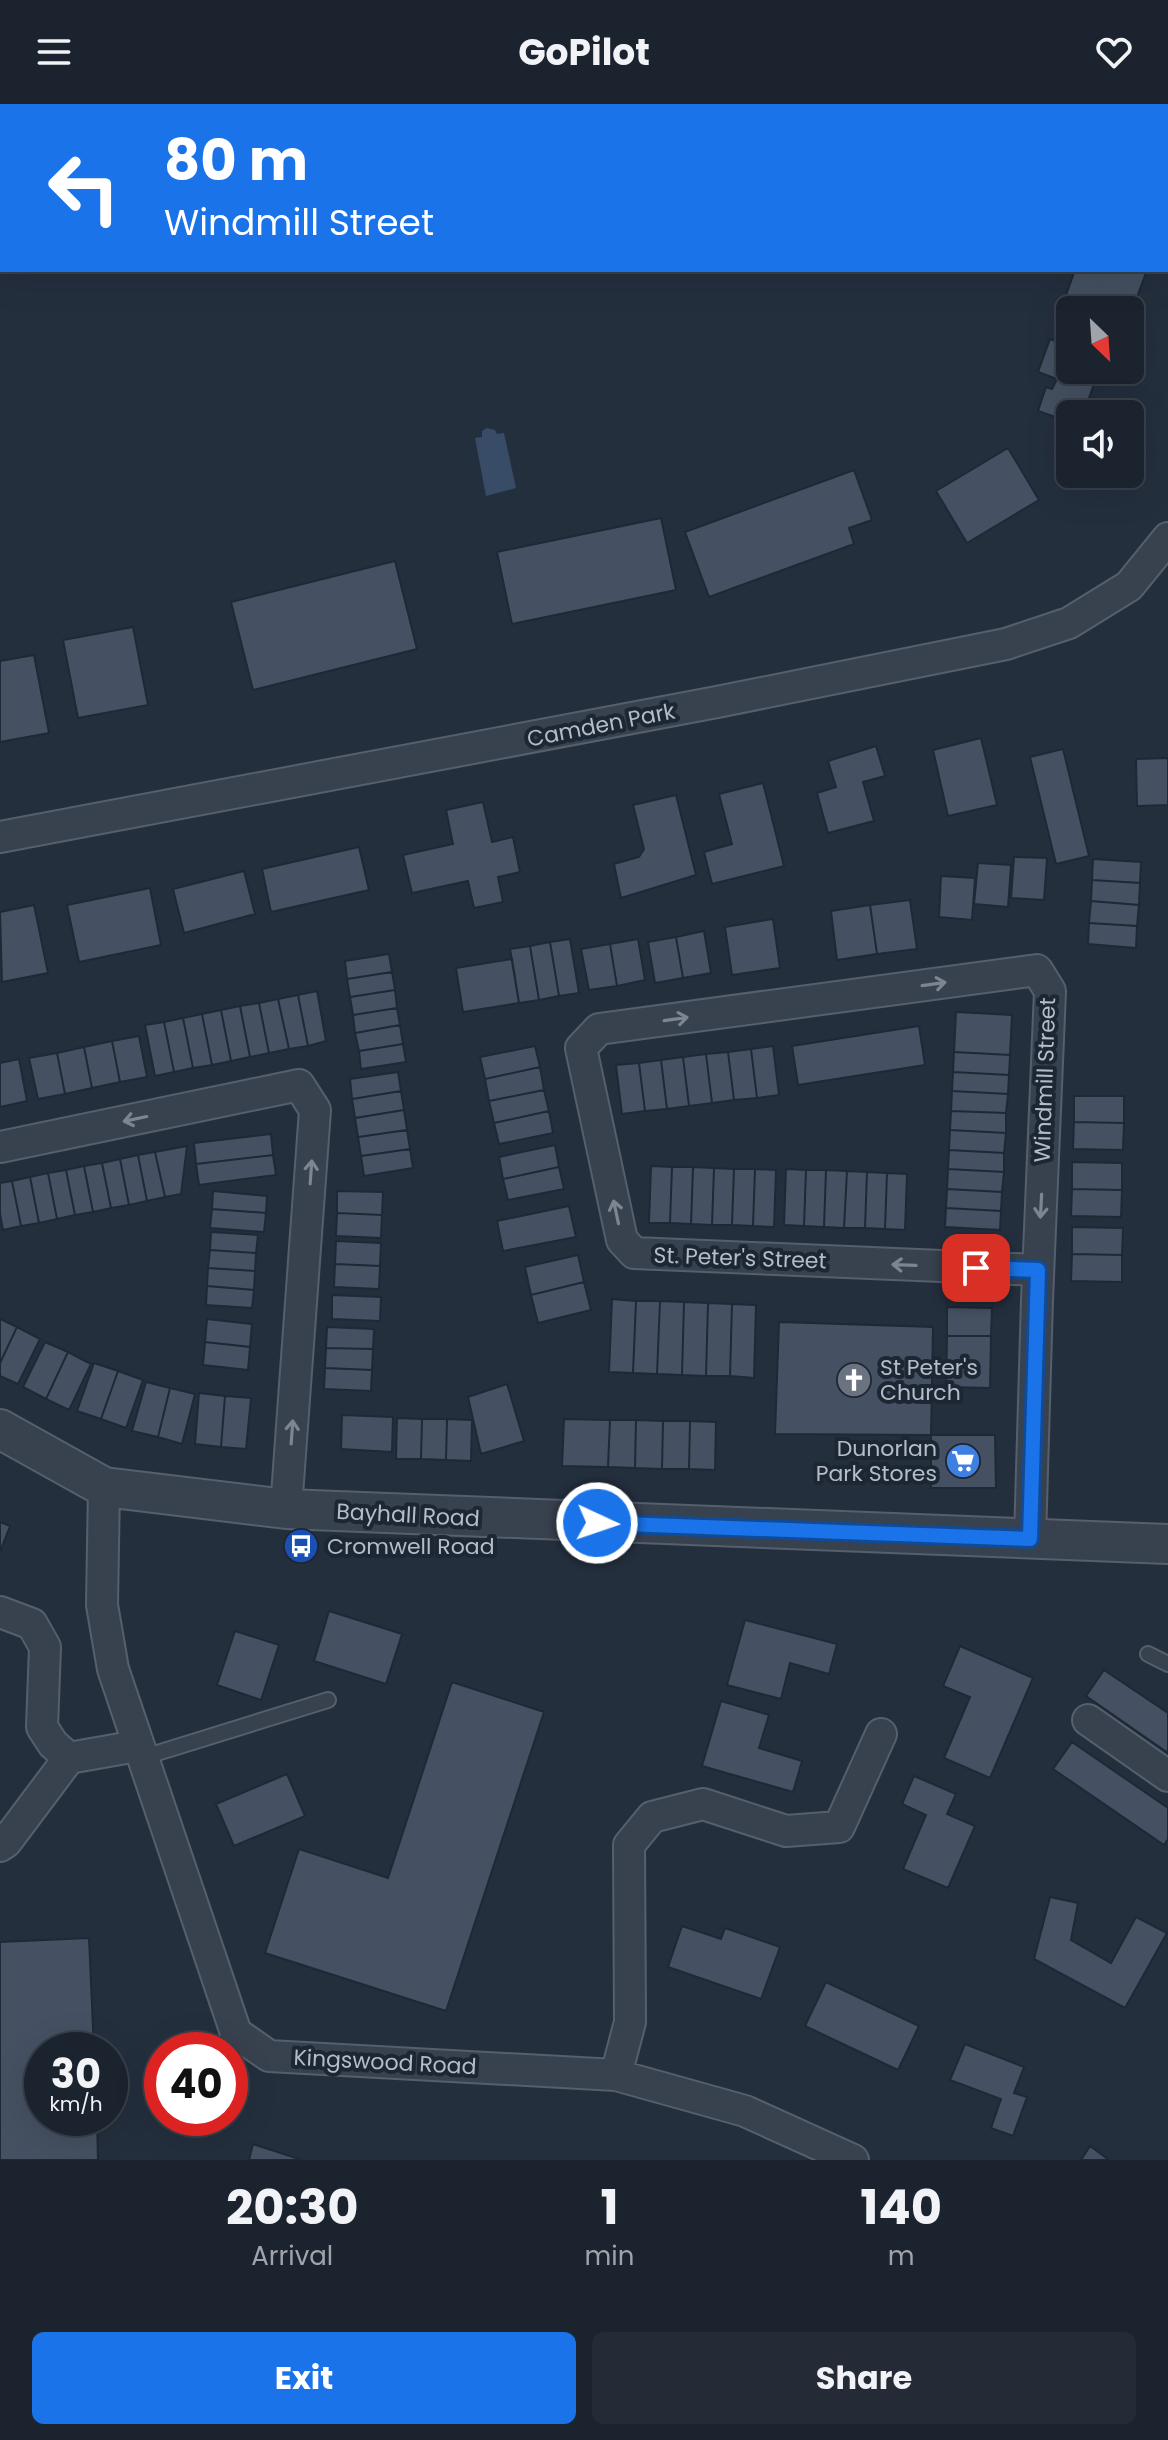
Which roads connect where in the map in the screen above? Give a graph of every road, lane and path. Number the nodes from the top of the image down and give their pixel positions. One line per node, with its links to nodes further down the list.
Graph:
1 (1168, 538): 2 (street, Camden Park)
2 (0, 837)
3 (599, 1029): 5 (street, St. Peter's Street, one-way to 3); 5 (street, Windmill Street, one-way to 5)
4 (0, 1147): 8 (street, one-way to 4)
5 (1038, 1270): 9 (street, Windmill Street)
6 (0, 1429): 7 (street, Bayhall Road)
7 (104, 1487): 8 (street, Bayhall Road); 17 (street, Kingswood Road)
8 (286, 1509): 9 (street, Bayhall Road)
9 (1030, 1539): 10 (street, Bayhall Road)
10 (1168, 1544)
11 (0, 1612): 18 (street)
12 (1148, 1654): 13 (lane)
13 (1168, 1664)
14 (328, 1700): 17 (lane)
15 (1088, 1720): 19 (street)
16 (881, 1734): 21 (street)
17 (139, 1752): 18 (street); 21 (street, Kingswood Road)
18 (69, 1758): 20 (street)
19 (1168, 1776)
20 (0, 1846)
21 (616, 2075): 22 (street, Kingswood Road)
22 (853, 2160)

